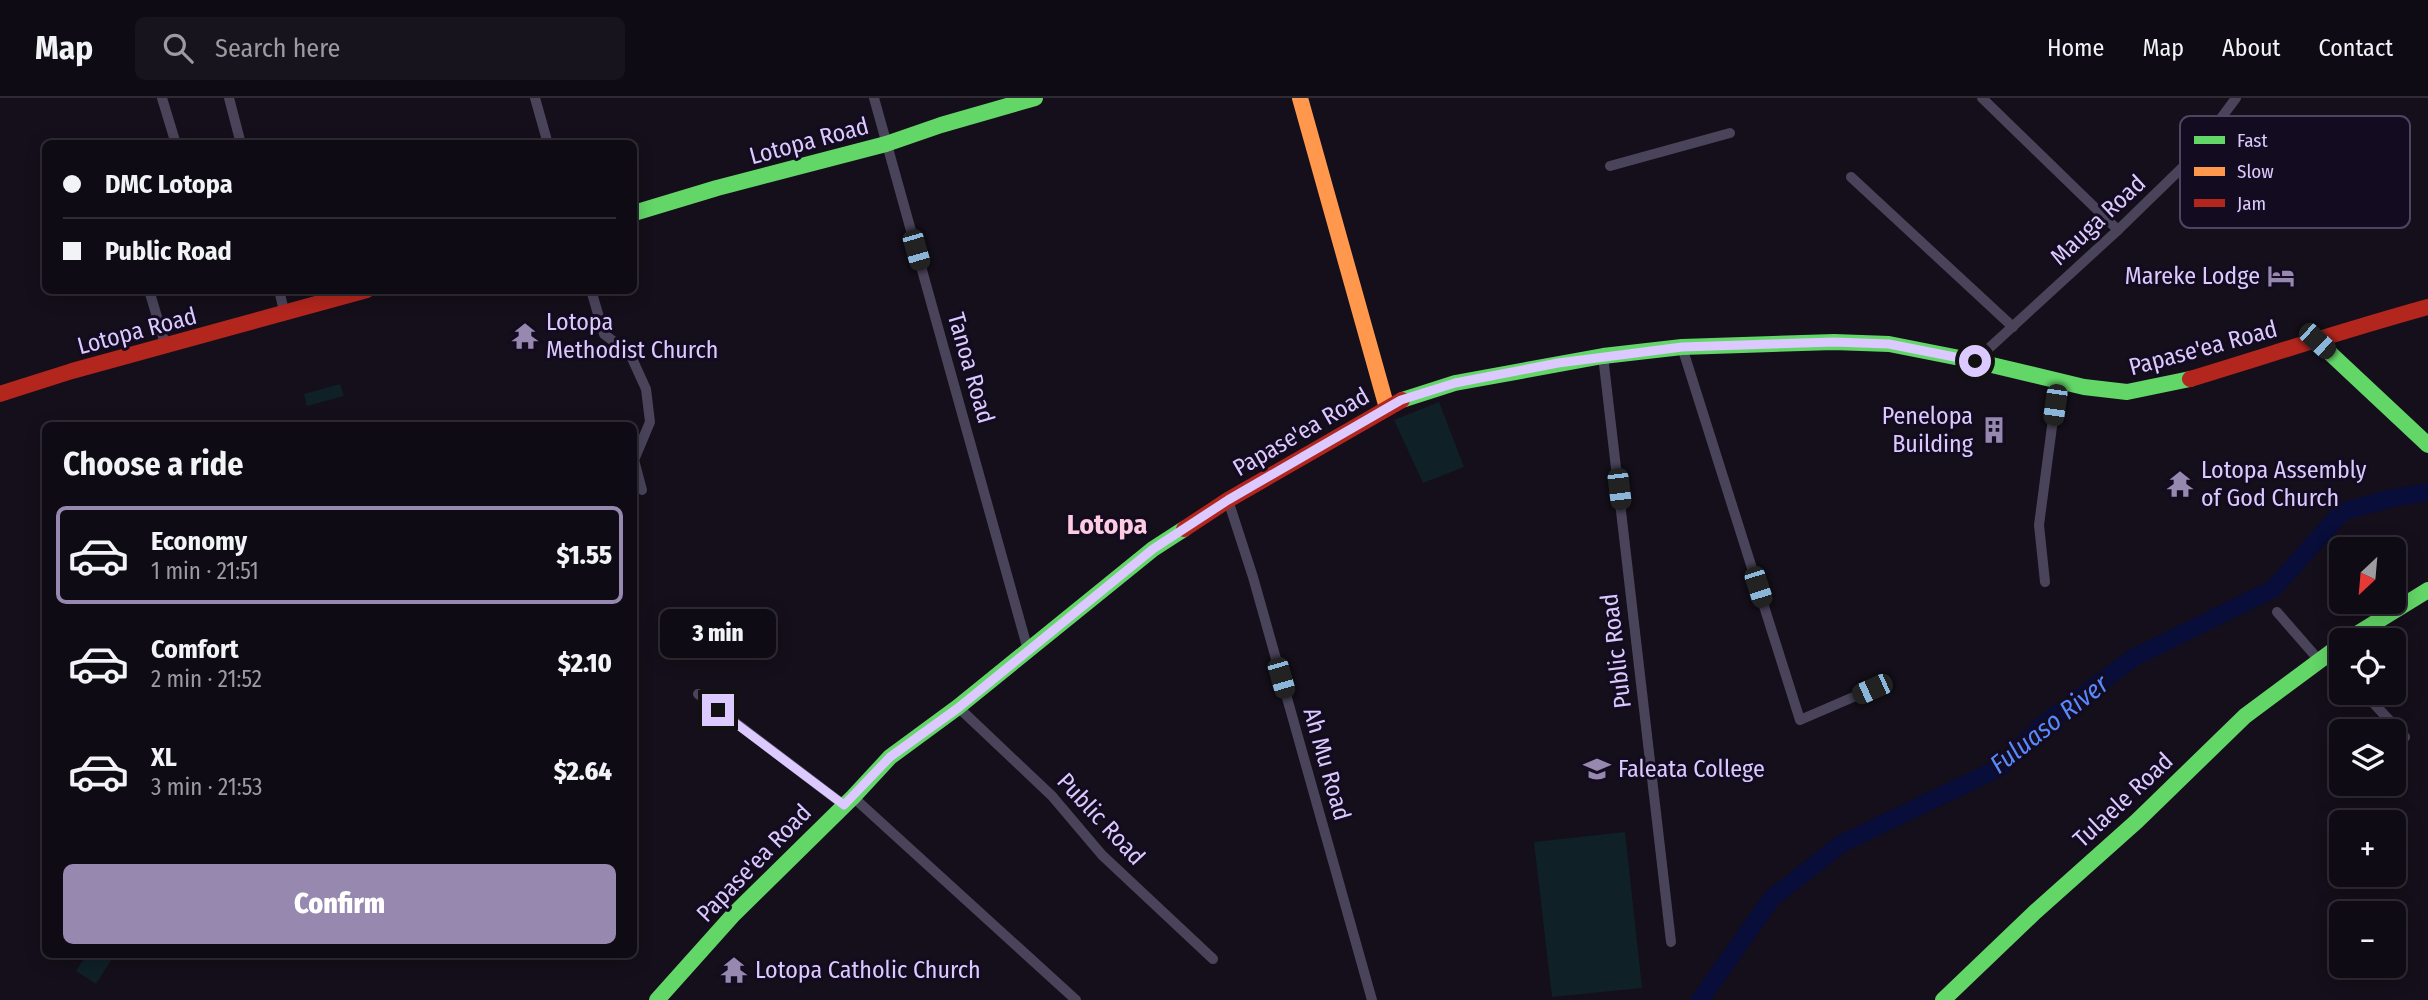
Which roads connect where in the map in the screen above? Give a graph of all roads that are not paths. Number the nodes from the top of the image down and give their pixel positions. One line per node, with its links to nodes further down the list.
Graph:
1 (162, 98): 11 (street)
2 (229, 98): 12 (street)
3 (535, 98): 13 (street)
4 (874, 98): 14 (street, Tanoa Road)
5 (1035, 98): 14 (main road, Lotopa Road)
6 (1300, 98): 34 (main road)
7 (1982, 98): 19 (street)
8 (2236, 98): 9 (street, Mauga Road)
9 (2223, 116)
10 (1730, 133): 15 (street)
11 (175, 140)
12 (240, 140)
13 (547, 140)
14 (886, 144): 18 (main road, Lotopa Road); 44 (street, Tanoa Road)
15 (1610, 166)
16 (2180, 170): 19 (street, Mauga Road)
17 (1851, 177): 26 (street)
18 (637, 212)
19 (2119, 230): 26 (street, Mauga Road)
20 (150, 294): 28 (street)
21 (279, 294): 25 (street)
22 (354, 294): 25 (main road, Lotopa Road)
23 (592, 294): 36 (street)
24 (2428, 307): 27 (main road, Papase'ea Road)
25 (285, 315): 28 (main road, Lotopa Road)
26 (2013, 327): 31 (street, Mauga Road)
27 (2317, 341): 32 (main road, Papase'ea Road); 35 (main road)
28 (166, 347): 33 (main road, Lotopa Road)
29 (1682, 347): 30 (main road, Papase'ea Road); 31 (main road, Papase'ea Road); 48 (street)
30 (1603, 356): 34 (main road, Papase'ea Road); 54 (street, Public Road)
31 (1975, 361): 32 (main road, Papase'ea Road)
32 (2059, 381): 40 (street)
33 (0, 394)
34 (1387, 408): 39 (main road, Papase'ea Road)
35 (2428, 445)
36 (637, 453)
37 (637, 471): 38 (street)
38 (642, 489)
39 (1228, 500): 44 (main road, Papase'ea Road); 58 (street, Ah Mu Road)
40 (2045, 582)
41 (2428, 590): 43 (main road)
42 (2277, 612): 46 (street)
43 (2366, 628)
44 (1028, 650): 51 (main road, Papase'ea Road)
45 (2329, 652): 46 (main road, Tulaele Road)
46 (2322, 656): 47 (street); 59 (main road, Tulaele Road)
47 (2329, 661)
48 (1872, 689)
49 (698, 695): 53 (street)
50 (2375, 705): 52 (street)
51 (958, 708): 53 (main road, Papase'ea Road); 55 (street, Public Road)
52 (2388, 719)
53 (848, 801): 56 (main road, Papase'ea Road); 57 (street)
54 (1671, 942)
55 (1213, 959)
56 (657, 1000)
57 (1076, 1000)
58 (1372, 1000)
59 (1943, 1000)

